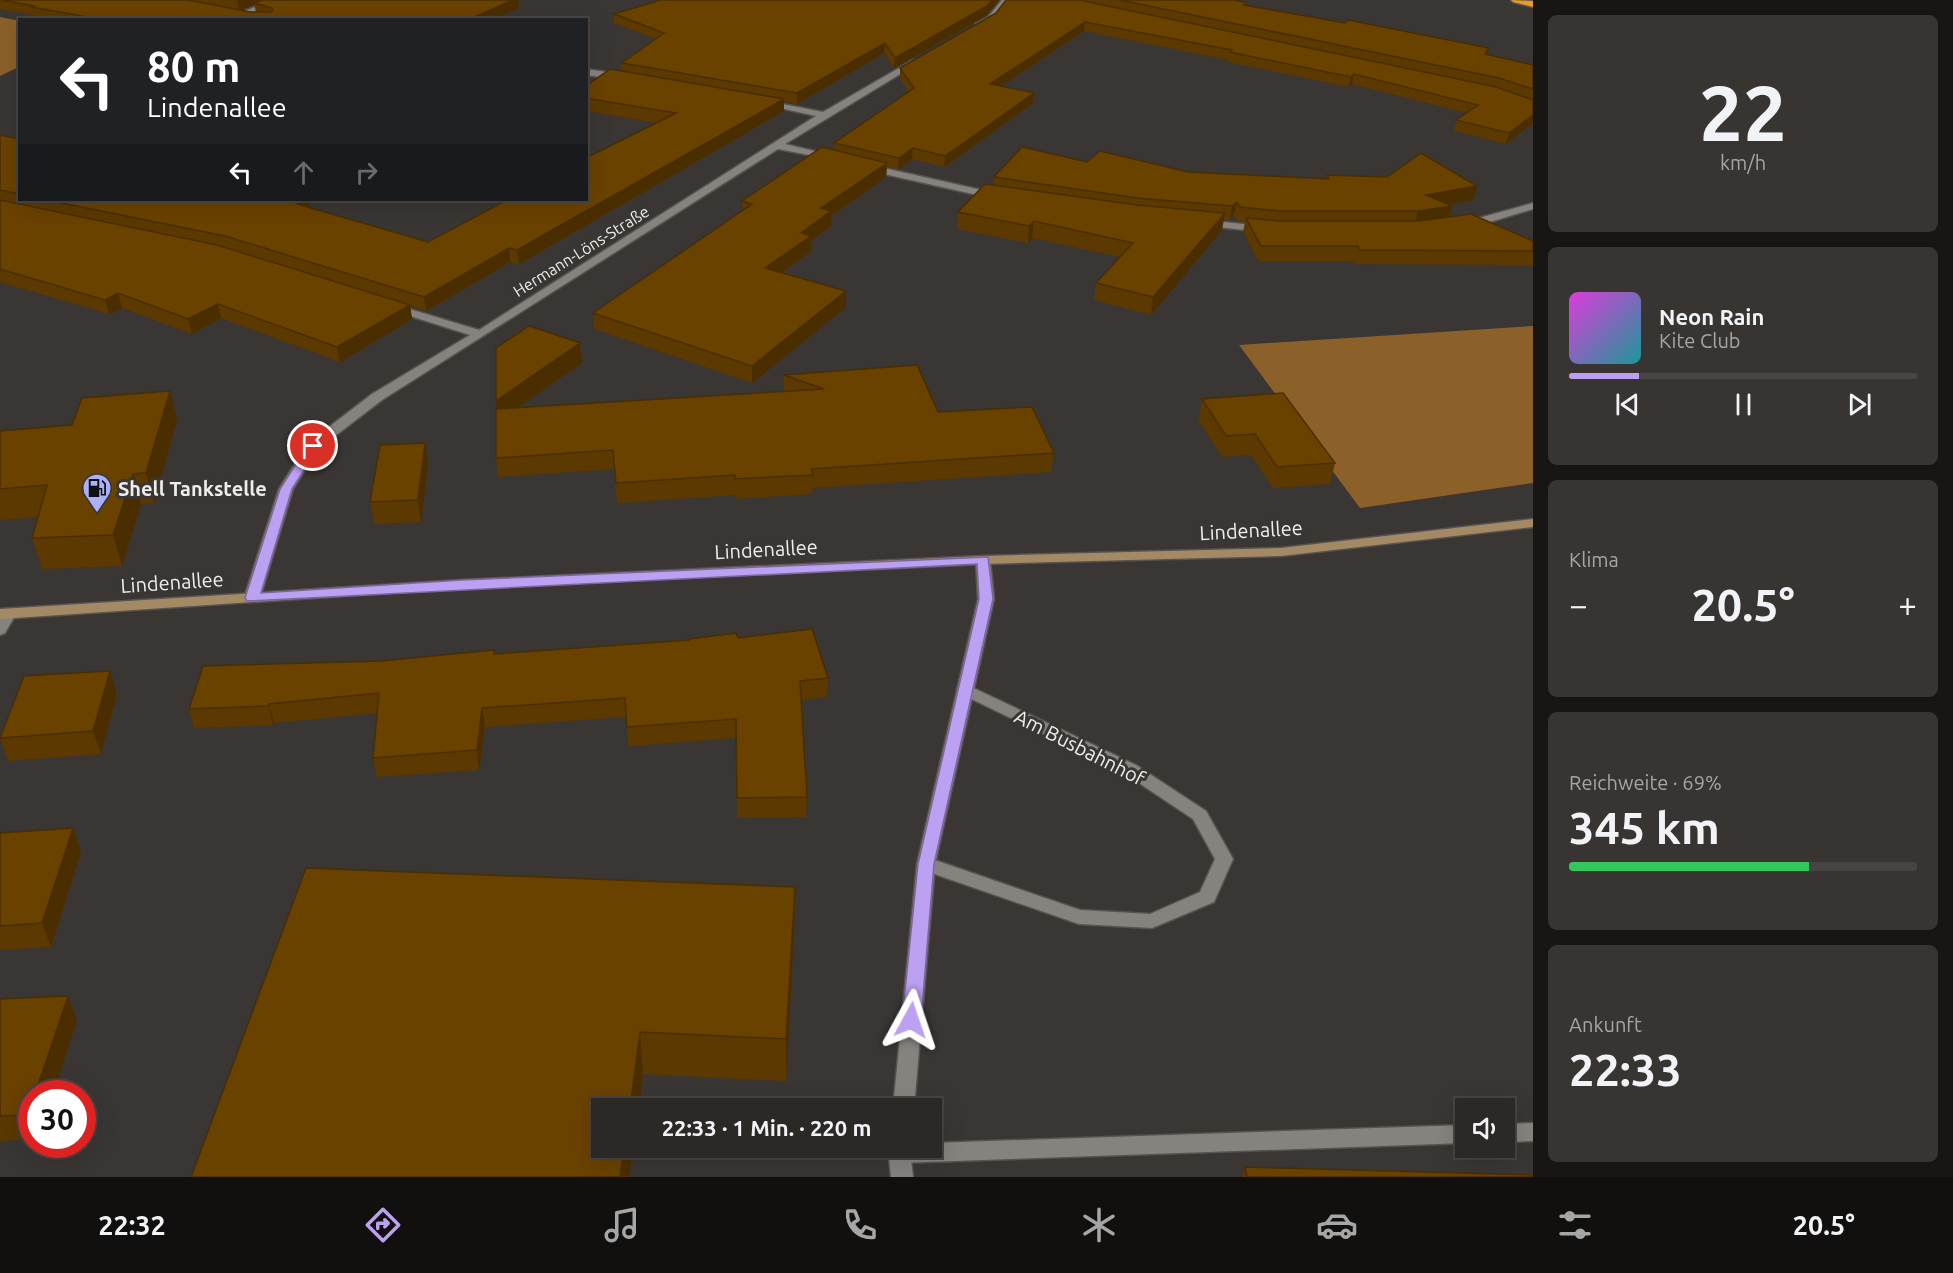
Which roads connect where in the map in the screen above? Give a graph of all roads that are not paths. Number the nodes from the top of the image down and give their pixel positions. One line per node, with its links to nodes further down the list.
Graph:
1 (279, 0): 6 (street)
2 (1006, 0): 8 (street)
3 (1516, 0): 4 (highway)
4 (1533, 4)
5 (228, 13): 6 (street)
6 (239, 15): 7 (street)
7 (259, 18)
8 (971, 30)
9 (922, 59): 13 (street, Hermann-Löns-Straße)
10 (588, 72): 11 (street)
11 (633, 80)
12 (760, 101): 13 (street)
13 (824, 116): 14 (street, Hermann-Löns-Straße)
14 (779, 146): 15 (street); 21 (street, Hermann-Löns-Straße)
15 (1011, 198)
16 (1533, 206): 18 (street)
17 (1194, 222): 19 (street)
18 (1451, 225)
19 (1277, 230)
20 (380, 303): 21 (street)
21 (480, 334): 24 (street, Hermann-Löns-Straße)
22 (1533, 523): 23 (street, Lindenallee)
23 (983, 560): 24 (street, Lindenallee); 27 (street)
24 (252, 598): 25 (street, Lindenallee)
25 (4, 614): 26 (street)
26 (0, 630)
27 (965, 689): 28 (street); 28 (street, Am Busbahnhof)
28 (926, 864): 29 (street)
29 (904, 1098)
30 (1533, 1132): 31 (street)
31 (1515, 1133)
32 (1455, 1134): 33 (street)
33 (942, 1150)
34 (900, 1158): 35 (street)
35 (902, 1177)

